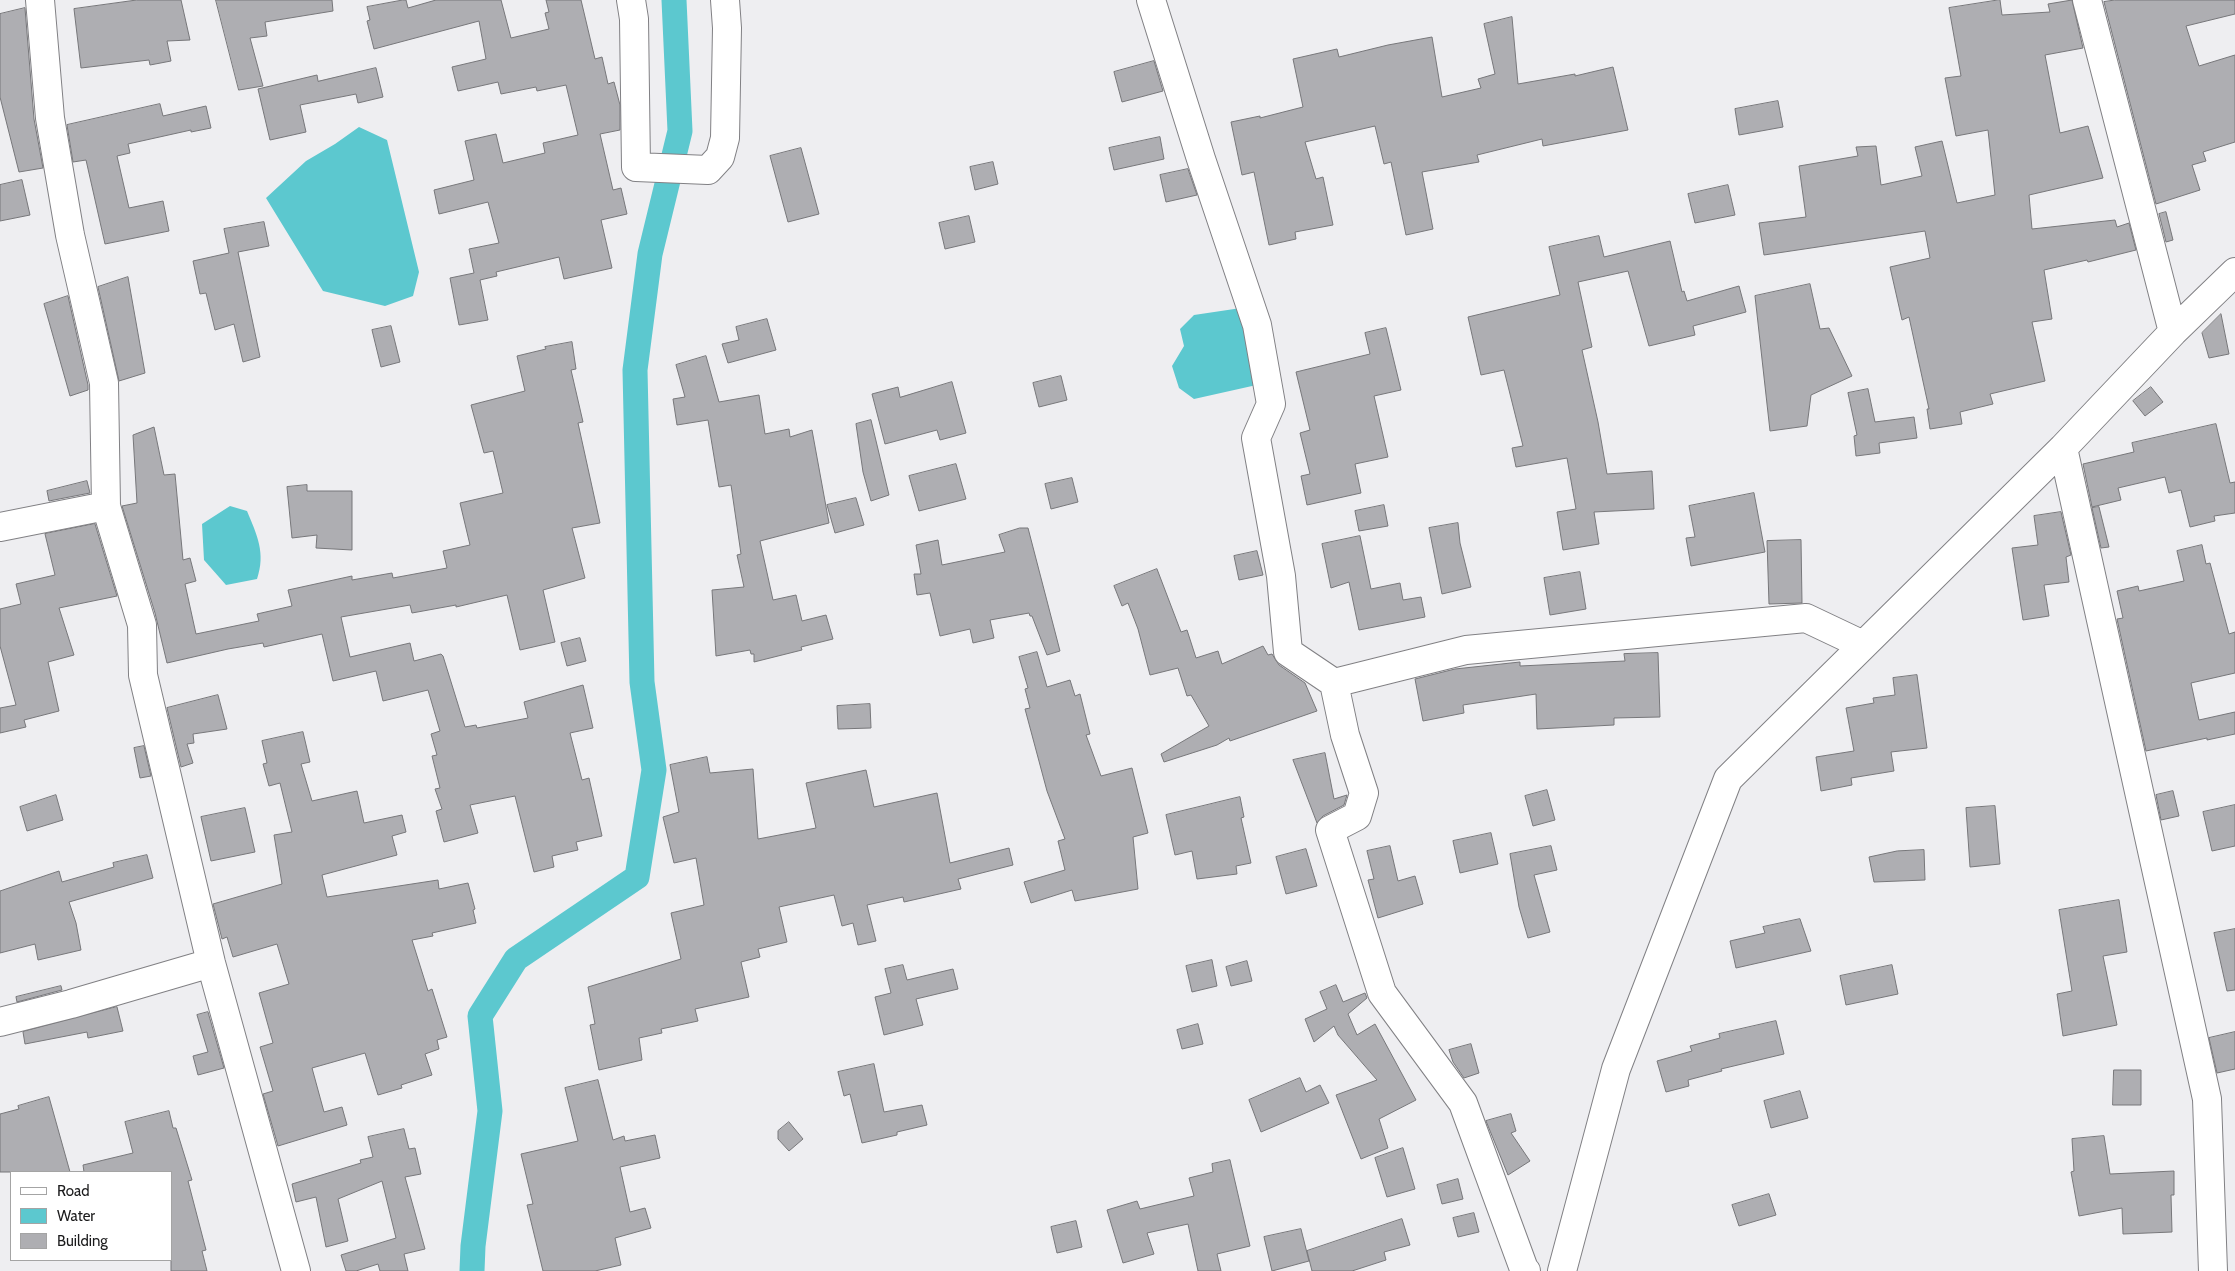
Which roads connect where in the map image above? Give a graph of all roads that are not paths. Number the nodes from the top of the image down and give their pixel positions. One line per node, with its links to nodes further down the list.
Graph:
1 (40, 0): 9 (street)
2 (631, 0): 3 (street)
3 (725, 0)
4 (1151, 0): 12 (street)
5 (2087, 0): 7 (street)
6 (2235, 272): 7 (street)
7 (2173, 332): 8 (street)
8 (2063, 448): 11 (street); 18 (street)
9 (106, 506): 10 (street); 13 (street)
10 (0, 527)
11 (1863, 645): 12 (street); 17 (street)
12 (1334, 683): 16 (street)
13 (211, 963): 14 (street); 15 (street)
14 (0, 1022)
15 (296, 1271)
16 (1526, 1271)
17 (1562, 1271)
18 (2213, 1271)

